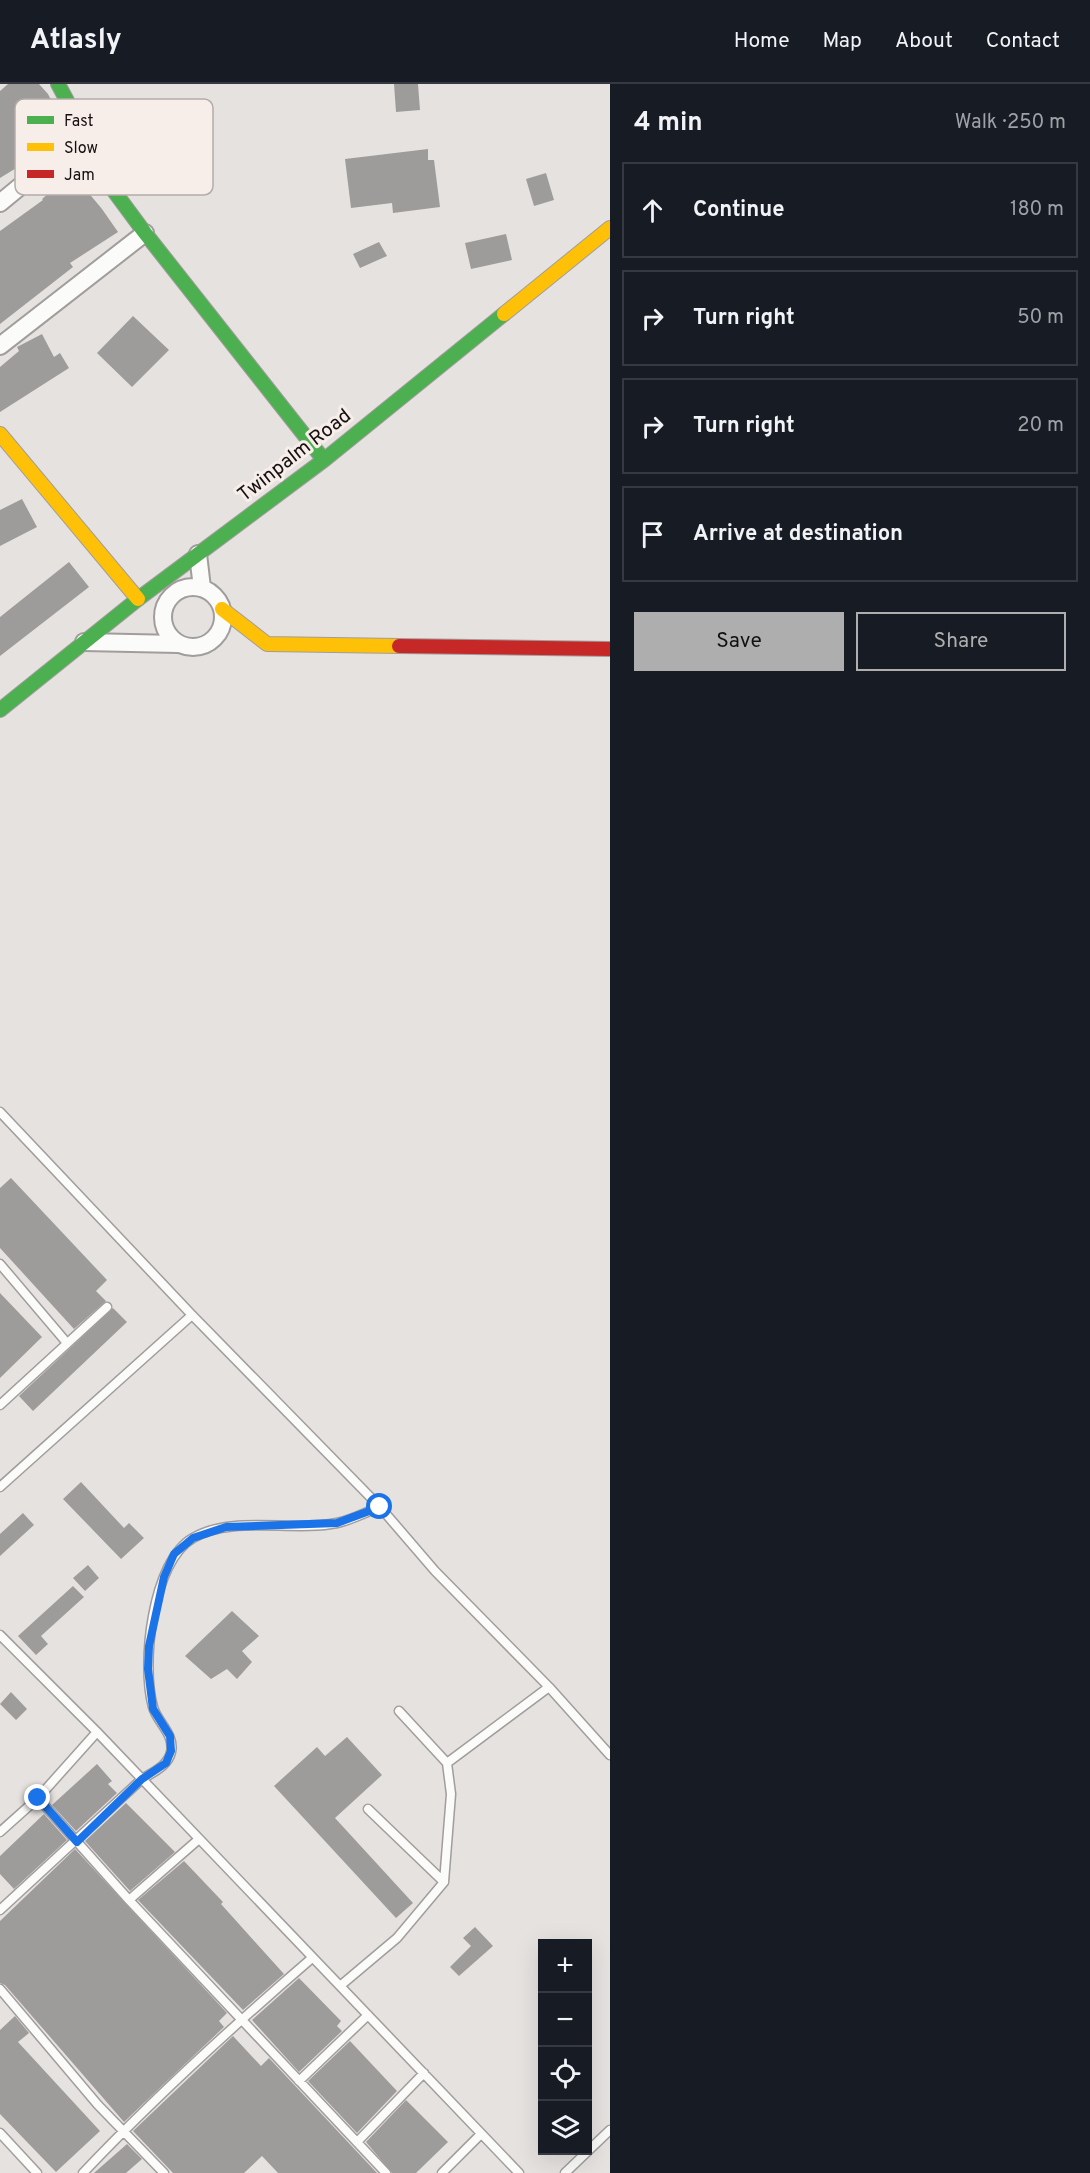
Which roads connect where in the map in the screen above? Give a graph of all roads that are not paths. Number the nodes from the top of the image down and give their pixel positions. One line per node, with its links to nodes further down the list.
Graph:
1 (58, 84): 2 (street)
2 (65, 99)
3 (15, 191): 5 (street)
4 (117, 195): 7 (street)
5 (0, 203)
6 (610, 228): 10 (street, Twinpalm Road)
7 (145, 233): 8 (street); 10 (street)
8 (0, 346)
9 (0, 434): 13 (street)
10 (324, 460): 11 (street, Twinpalm Road)
11 (198, 554): 12 (street); 13 (street, Twinpalm Road)
12 (202, 588): 14 (street); 18 (street)
13 (138, 599): 17 (street, Twinpalm Road)
14 (222, 609): 15 (street); 16 (street)
15 (246, 630): 16 (street); 19 (street)
16 (218, 635): 18 (street)
17 (84, 642): 18 (street); 20 (street, Twinpalm Road)
18 (178, 644)
19 (610, 649)
20 (0, 710)
21 (0, 1112): 24 (lane)
22 (0, 1264): 25 (lane)
23 (107, 1307): 25 (lane)
24 (192, 1315): 27 (lane); 28 (lane)
25 (67, 1343): 26 (lane)
26 (0, 1405)
27 (0, 1487)
28 (380, 1507): 30 (lane); 35 (lane)
29 (0, 1635): 32 (lane)
30 (549, 1687): 33 (lane); 34 (lane)
31 (399, 1711): 34 (lane)
32 (97, 1732): 35 (lane); 36 (lane)
33 (610, 1755)
34 (447, 1763): 41 (lane)
35 (142, 1779): 39 (lane); 40 (lane)
36 (38, 1798): 38 (lane); 40 (lane)
37 (368, 1809): 41 (lane)
38 (0, 1832)
39 (199, 1839): 42 (lane); 44 (lane)
40 (77, 1842): 42 (lane); 43 (lane)
41 (444, 1882): 45 (lane)
42 (129, 1900): 48 (lane)
43 (0, 1910)
44 (312, 1958): 45 (lane); 48 (lane)
45 (339, 1986): 47 (lane)
46 (0, 1989): 52 (lane)
47 (368, 2015): 49 (lane); 50 (lane)
48 (241, 2019): 50 (lane); 52 (lane)
49 (424, 2073): 54 (lane); 55 (lane)
50 (299, 2081): 55 (lane)
51 (610, 2130): 62 (lane)
52 (123, 2131): 57 (lane); 58 (lane)
53 (0, 2133): 56 (lane)
54 (481, 2134): 60 (lane); 61 (lane)
55 (358, 2141): 59 (lane)
56 (37, 2173)
57 (83, 2173)
58 (164, 2173)
59 (386, 2173)
60 (442, 2173)
61 (519, 2173)
62 (565, 2173)

